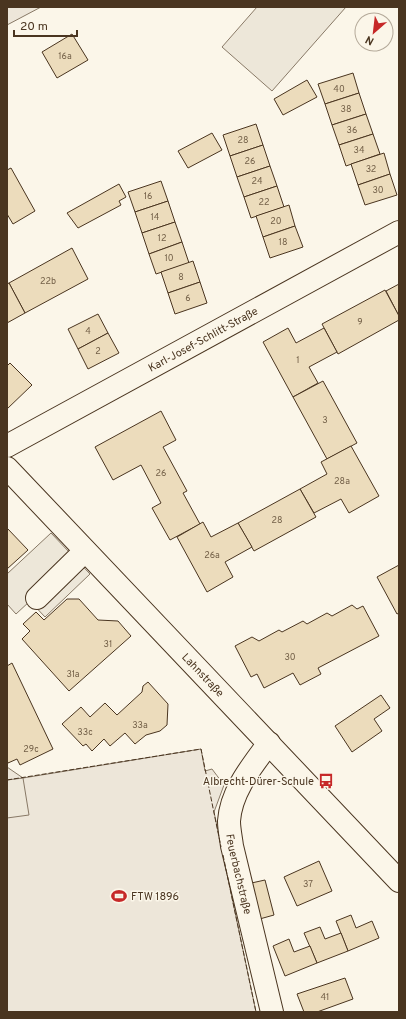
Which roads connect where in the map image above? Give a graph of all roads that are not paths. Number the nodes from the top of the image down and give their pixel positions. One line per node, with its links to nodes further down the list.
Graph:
1 (399, 232): 2 (street, Karl-Josef-Schlitt-Straße)
2 (7, 446)
3 (7, 468): 4 (street, Lahnstraße)
4 (85, 551): 5 (street); 6 (street, Lahnstraße)
5 (37, 598)
6 (269, 743): 7 (street, Lahnstraße); 8 (street, Feuerbachstraße)
7 (399, 881)
8 (272, 1012)

